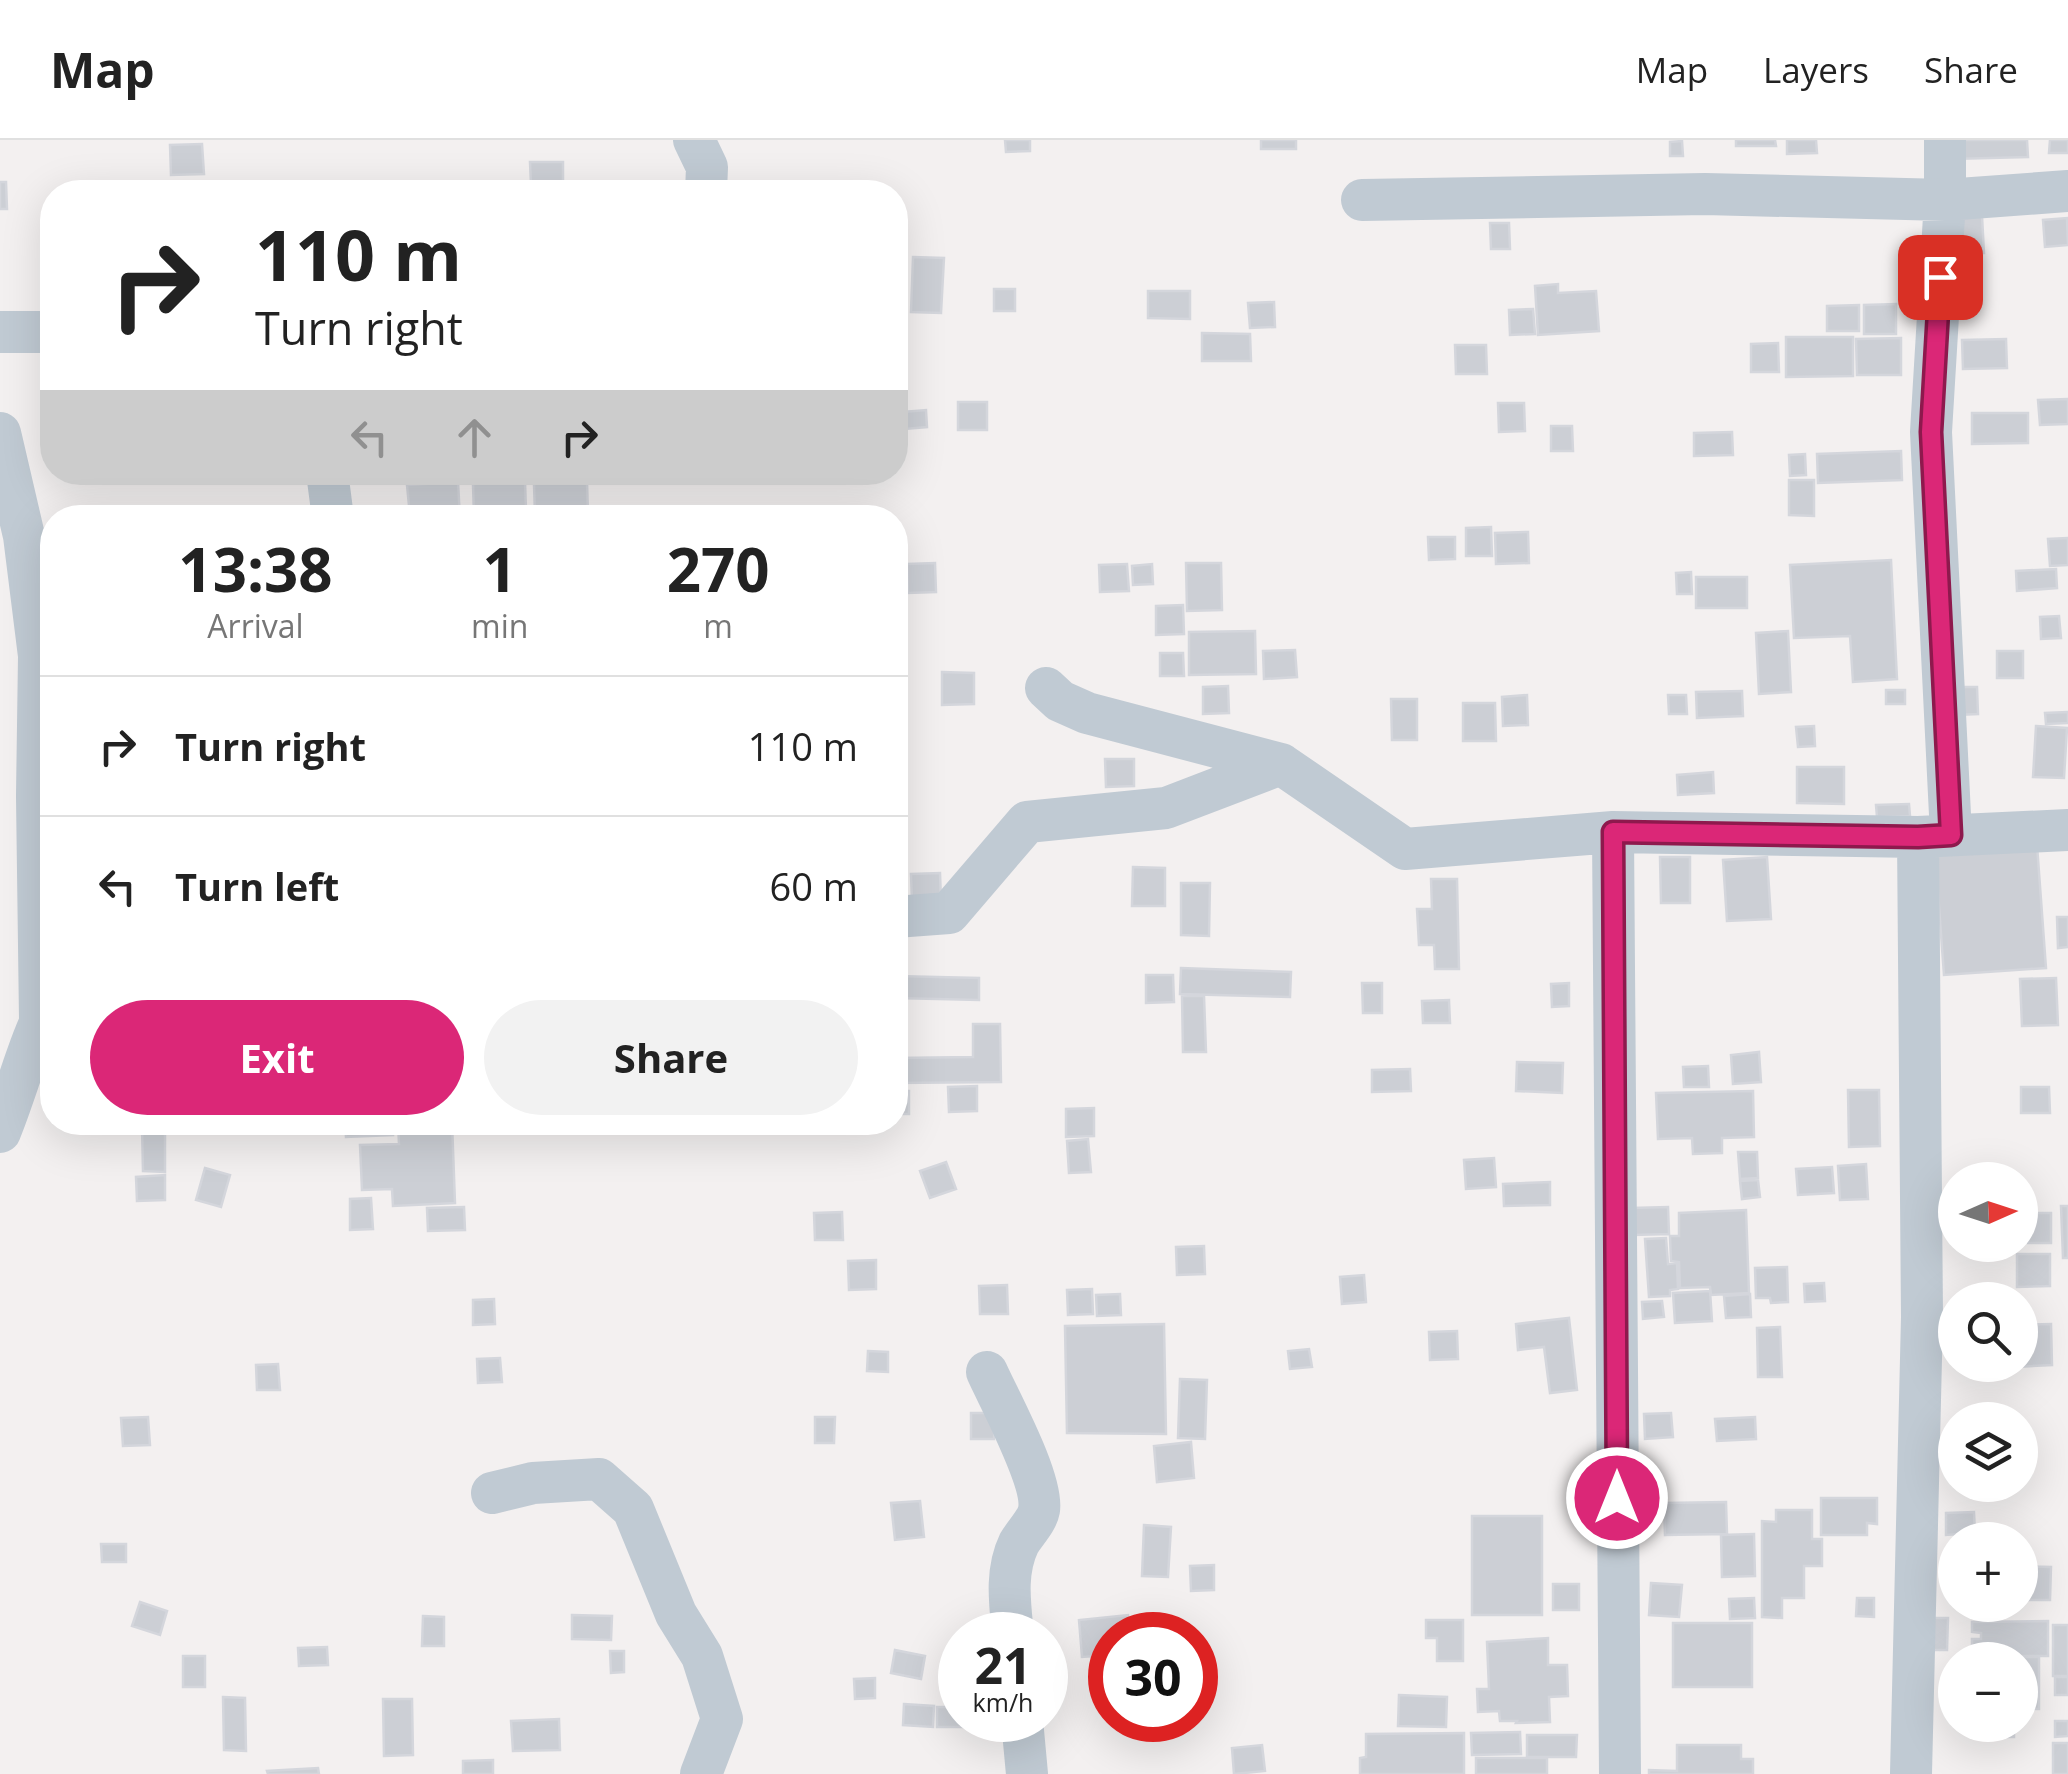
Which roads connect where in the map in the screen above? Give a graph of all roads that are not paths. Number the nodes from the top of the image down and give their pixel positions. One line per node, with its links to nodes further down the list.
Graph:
1 (694, 140): 3 (street)
2 (1945, 140): 6 (street)
3 (706, 180)
4 (2068, 191): 6 (street)
5 (1362, 200): 6 (street)
6 (1945, 200): 14 (street)
7 (0, 332): 8 (street)
8 (40, 332)
9 (0, 432): 15 (street)
10 (1046, 688): 11 (street)
11 (1282, 764): 13 (street); 16 (street)
12 (2068, 830): 14 (street)
13 (1613, 832): 14 (street); 25 (street)
14 (1935, 836): 26 (street)
15 (40, 867)
16 (908, 917)
17 (40, 1026): 18 (street)
18 (0, 1132)
19 (987, 1372): 21 (street)
20 (492, 1493): 23 (street)
21 (1012, 1612)
22 (1024, 1742): 24 (street)
23 (701, 1774)
24 (1027, 1774)
25 (1620, 1774)
26 (1911, 1774)

